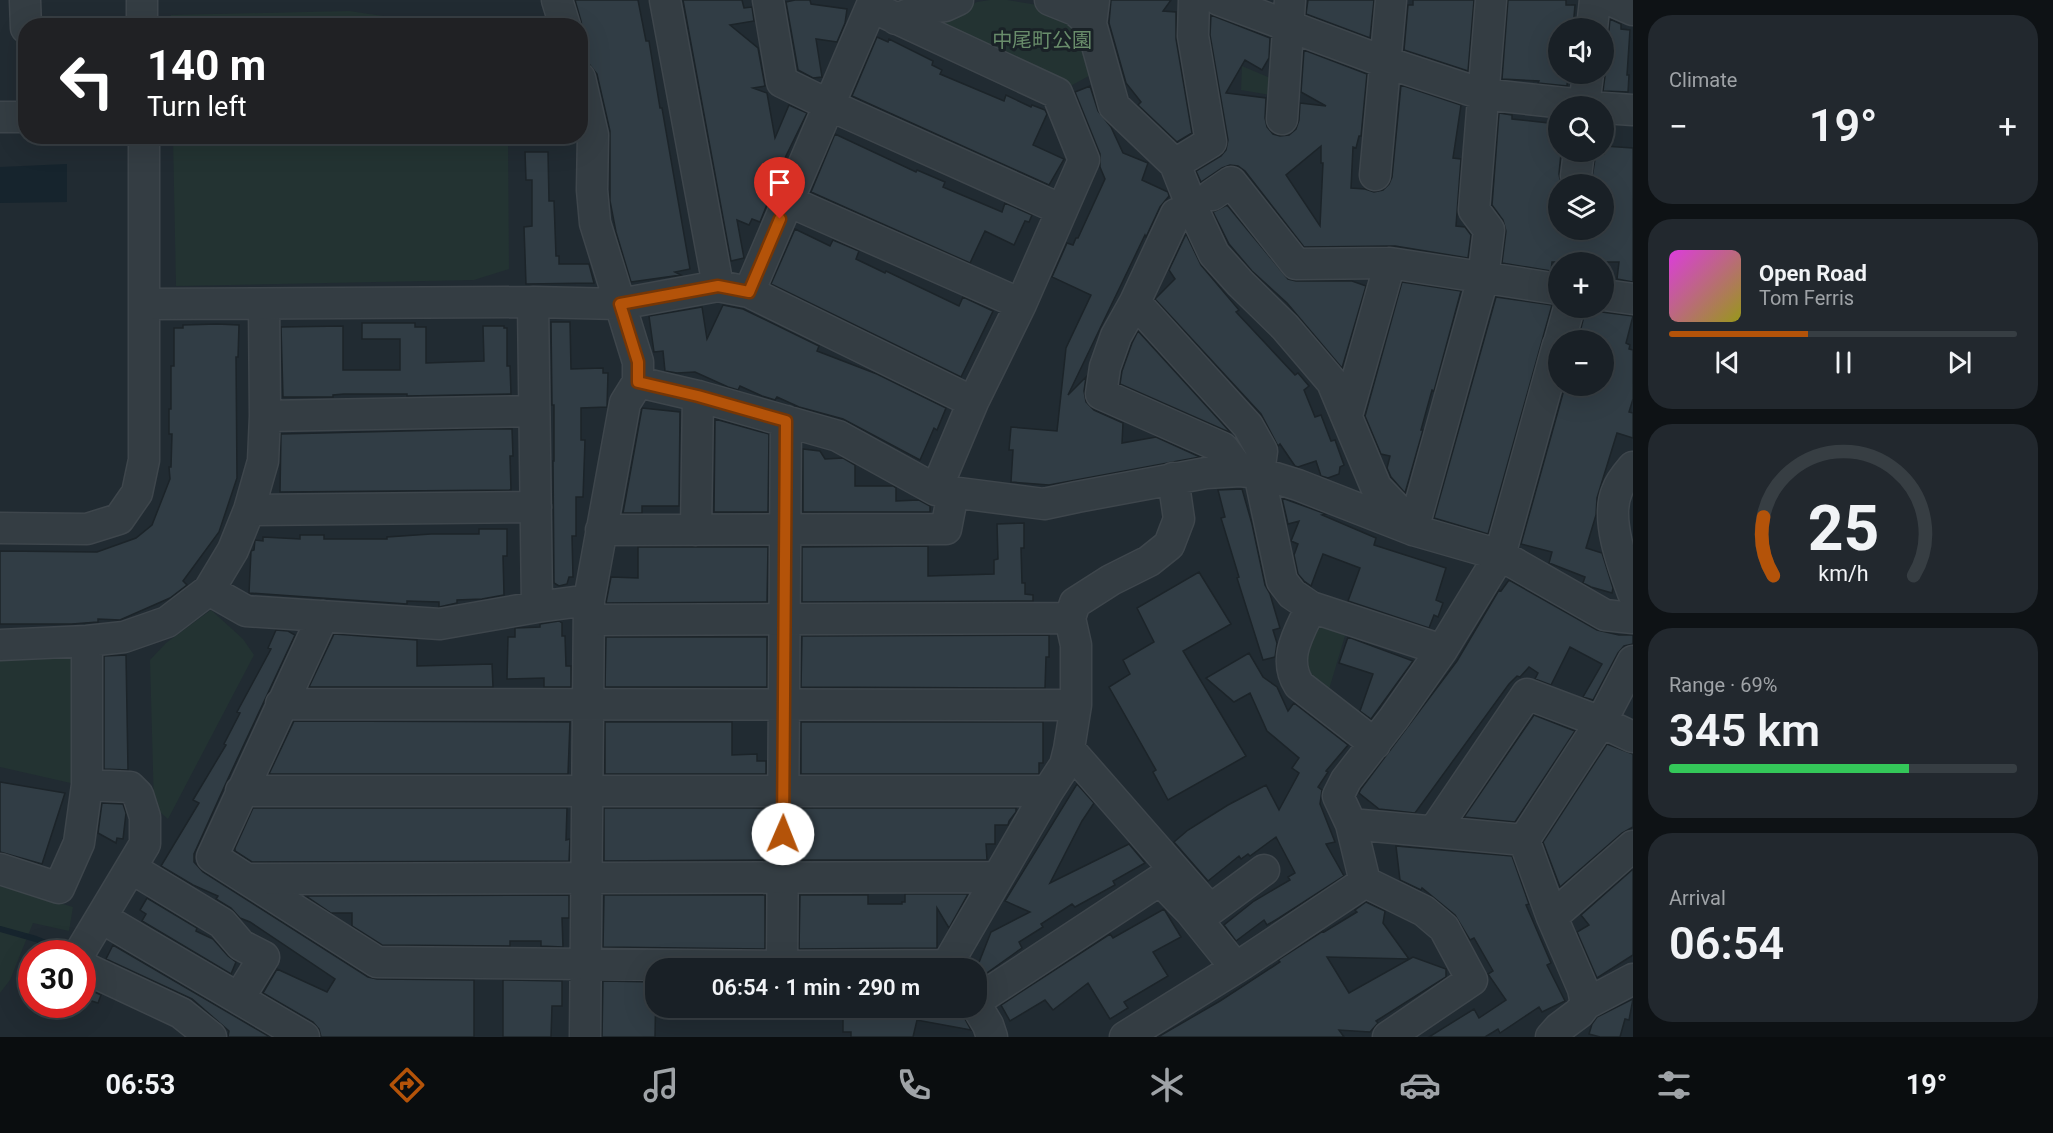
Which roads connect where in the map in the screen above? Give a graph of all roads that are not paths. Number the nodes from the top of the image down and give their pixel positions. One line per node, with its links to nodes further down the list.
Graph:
1 (25, 0): 18 (street)
2 (142, 0): 19 (street)
3 (556, 0): 20 (street)
4 (665, 0): 40 (street)
5 (768, 0): 25 (street)
6 (957, 0): 14 (street)
7 (1050, 0): 16 (street)
8 (1194, 0): 33 (street)
9 (1219, 0): 17 (street)
10 (1391, 0): 22 (street)
11 (1491, 0): 23 (street)
12 (1595, 0): 21 (street)
13 (1610, 0): 15 (street)
14 (881, 9): 25 (street); 37 (street)
15 (1633, 10)
16 (1092, 12): 33 (street)
17 (1289, 13): 22 (street); 31 (street)
18 (26, 18)
19 (142, 18)
20 (562, 18)
21 (1593, 18)
22 (1385, 62): 23 (street); 34 (street)
23 (1482, 94): 24 (street); 39 (street)
24 (1548, 102)
25 (829, 105): 35 (street); 37 (street)
26 (1614, 109): 27 (street)
27 (1633, 110)
28 (588, 116): 49 (street)
29 (0, 117): 30 (street)
30 (18, 117)
31 (1282, 119)
32 (144, 144): 47 (street)
33 (1175, 164): 36 (street)
34 (1375, 175)
35 (788, 201): 42 (street); 50 (street)
36 (1191, 202): 38 (street); 46 (street); 56 (street)
37 (1062, 210): 50 (street)
38 (1389, 263): 39 (street); 56 (street)
39 (1483, 278): 41 (street); 69 (street)
40 (718, 286): 42 (street); 49 (street)
41 (1548, 288)
42 (749, 292): 54 (street)
43 (1614, 296): 44 (street)
44 (1633, 299)
45 (533, 302): 48 (street); 49 (street); 55 (street)
46 (1135, 302): 60 (street); 60 (street)
47 (144, 304): 48 (street); 65 (street)
48 (264, 304): 57 (street)
49 (620, 304): 52 (street)
50 (1021, 304): 54 (street)
51 (1548, 381): 70 (street)
52 (638, 382): 53 (street); 66 (street)
53 (698, 396): 58 (street); 67 (street)
54 (973, 402): 62 (street)
55 (534, 411): 57 (street); 63 (street)
56 (1347, 415): 69 (street)
57 (265, 416): 64 (street)
58 (786, 421): 62 (street); 68 (street)
59 (1633, 467): 72 (street)
60 (1250, 472): 61 (street); 69 (street); 74 (street)
61 (1173, 478): 62 (street); 77 (street)
62 (944, 491): 68 (street)
63 (536, 507): 64 (street); 73 (street)
64 (249, 510): 71 (street)
65 (0, 528)
66 (601, 530): 67 (street); 75 (street)
67 (696, 530): 68 (street)
68 (785, 530): 79 (street)
69 (1413, 530): 70 (street)
70 (1500, 555): 78 (street); 82 (street)
71 (209, 590): 76 (street); 80 (street)
72 (1633, 592)
73 (537, 607): 75 (street); 76 (street)
74 (1311, 607): 82 (street); 90 (street)
75 (589, 610): 79 (street); 85 (street)
76 (323, 616): 84 (street)
77 (1070, 618): 79 (street); 87 (street)
78 (1633, 618)
79 (785, 619): 86 (street)
80 (87, 641): 81 (street); 92 (street)
81 (0, 645)
82 (1442, 650): 90 (street)
83 (1633, 661): 88 (street)
84 (280, 704): 85 (street); 93 (street)
85 (588, 705): 86 (street); 94 (street)
86 (784, 705): 87 (street); 95 (street)
87 (1076, 705): 91 (street)
88 (1601, 722): 89 (street); 98 (street); 99 (street)
89 (1633, 737)
90 (1375, 744): 97 (street)
91 (1069, 749): 96 (street); 103 (street)
92 (87, 785): 101 (street); 102 (street)
93 (242, 791): 94 (street); 107 (street)
94 (588, 791): 95 (street); 105 (street)
95 (784, 791): 96 (street); 106 (street)
96 (1048, 791): 104 (street)
97 (1351, 824): 98 (street); 108 (street)
98 (1434, 831): 99 (street)
99 (1524, 840): 109 (street)
100 (1633, 846): 109 (street)
101 (130, 868): 110 (street); 119 (street)
102 (0, 869)
103 (1264, 870)
104 (998, 877): 106 (street); 112 (street)
105 (587, 878): 106 (street); 107 (street); 113 (street)
106 (783, 878): 111 (street)
107 (247, 879): 113 (street)
108 (1365, 882): 115 (street); 127 (street)
109 (1552, 917): 120 (street)
110 (92, 934): 119 (street)
111 (782, 958)
112 (953, 958)
113 (586, 964): 114 (street); 125 (street)
114 (645, 965)
115 (1236, 968): 118 (street); 122 (street)
116 (96, 973): 123 (street)
117 (1633, 979): 120 (street)
118 (987, 996)
119 (239, 998): 124 (street)
120 (1586, 1004): 128 (street)
121 (983, 1018): 126 (street)
122 (1136, 1034)
123 (211, 1037)
124 (304, 1037)
125 (585, 1037)
126 (992, 1037)
127 (1388, 1037)
128 (1551, 1037)

